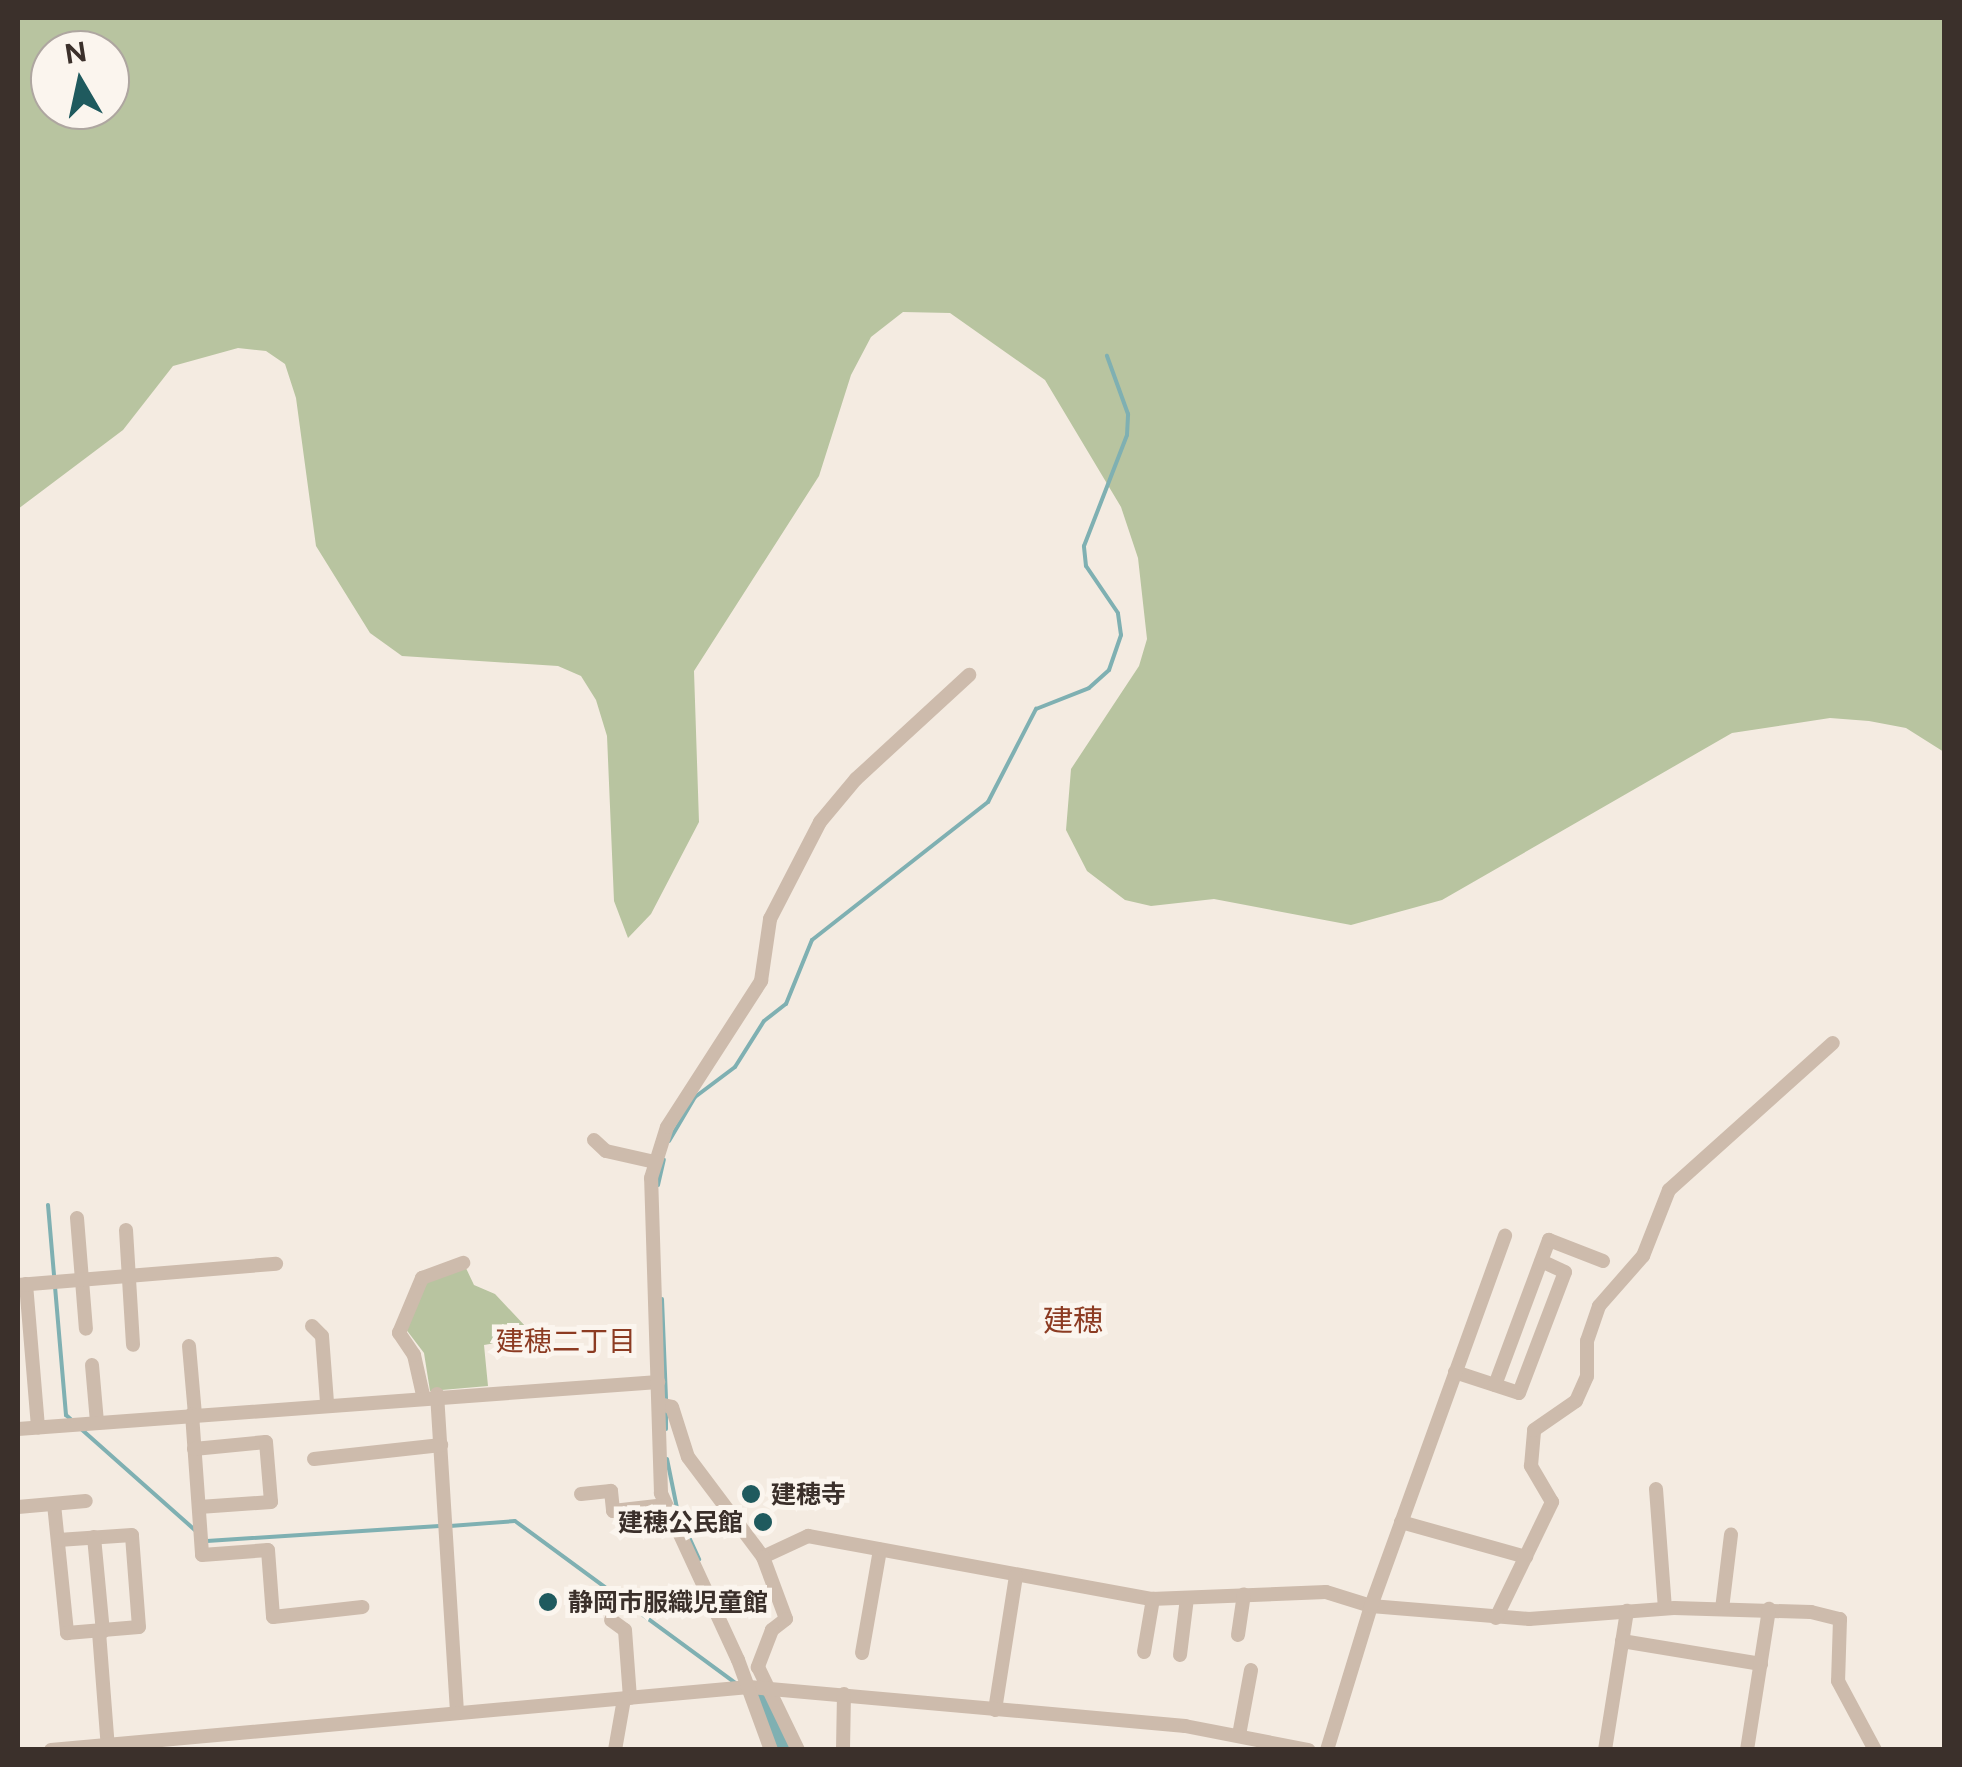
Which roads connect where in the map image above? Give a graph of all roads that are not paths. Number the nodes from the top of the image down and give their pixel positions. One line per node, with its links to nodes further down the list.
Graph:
1 (969, 675): 4 (street)
2 (1833, 1043): 46 (street)
3 (594, 1140): 4 (street)
4 (654, 1162): 21 (street)
5 (78, 1218): 13 (street)
6 (126, 1230): 12 (street)
7 (1505, 1235): 20 (street)
8 (1541, 1261): 9 (street); 22 (street); 22 (street)
9 (1603, 1261)
10 (463, 1263): 23 (street)
11 (276, 1264): 12 (street)
12 (128, 1276): 13 (street); 17 (street)
13 (82, 1280): 14 (street); 16 (street)
14 (22, 1284): 28 (street)
15 (312, 1326): 24 (street)
16 (86, 1329)
17 (134, 1345)
18 (189, 1346): 26 (street)
19 (92, 1365): 27 (street)
20 (1455, 1372): 22 (street); 40 (street)
21 (658, 1382): 23 (street); 25 (street)
22 (1495, 1386)
23 (430, 1394): 24 (street); 30 (street)
24 (327, 1403): 26 (street)
25 (659, 1404): 37 (street); 45 (street)
26 (194, 1414): 27 (street); 31 (street)
27 (96, 1422): 28 (street)
28 (38, 1427): 29 (street)
29 (18, 1429)
30 (441, 1445): 32 (street); 72 (street)
31 (194, 1449): 39 (street); 39 (street)
32 (314, 1459)
33 (1656, 1489): 53 (street)
34 (581, 1494): 37 (street)
35 (86, 1501): 36 (street)
36 (54, 1504): 38 (street); 43 (street)
37 (666, 1505): 67 (street)
38 (18, 1507)
39 (198, 1507): 52 (street)
40 (1401, 1522): 46 (street); 51 (street)
41 (1732, 1535): 54 (street)
42 (94, 1537): 43 (street); 59 (street); 59 (street)
43 (58, 1540): 59 (street)
44 (880, 1550): 45 (street); 47 (street); 62 (street)
45 (764, 1557): 68 (street)
46 (1526, 1557): 57 (street)
47 (1016, 1576): 50 (street); 71 (street)
48 (1244, 1594): 49 (street); 51 (street); 60 (street)
49 (1187, 1598): 50 (street); 64 (street)
50 (1153, 1600): 63 (street)
51 (1370, 1606): 57 (street); 81 (street)
52 (362, 1607)
53 (1665, 1608): 54 (street); 56 (street)
54 (1722, 1609): 55 (street)
55 (1770, 1609): 65 (street); 84 (street)
56 (1627, 1611): 57 (street); 61 (street)
57 (1496, 1618)
58 (611, 1620): 70 (street)
59 (101, 1632): 74 (street)
60 (1238, 1636)
61 (1622, 1641): 65 (street); 82 (street)
62 (862, 1652)
63 (1144, 1652)
64 (1180, 1655)
65 (1761, 1664): 83 (street)
66 (1250, 1670): 73 (street)
67 (749, 1687): 68 (street); 70 (street); 77 (street)
68 (768, 1687): 69 (street); 78 (street)
69 (844, 1694): 71 (street); 79 (street)
70 (627, 1699): 72 (street); 76 (street)
71 (995, 1710): 73 (street)
72 (457, 1712): 74 (street)
73 (1239, 1735): 80 (street)
74 (108, 1746): 75 (street)
75 (52, 1750)
76 (616, 1750)
77 (771, 1750)
78 (798, 1750)
79 (844, 1750)
80 (1309, 1750)
81 (1327, 1750)
82 (1605, 1750)
83 (1747, 1750)
84 (1875, 1750)

